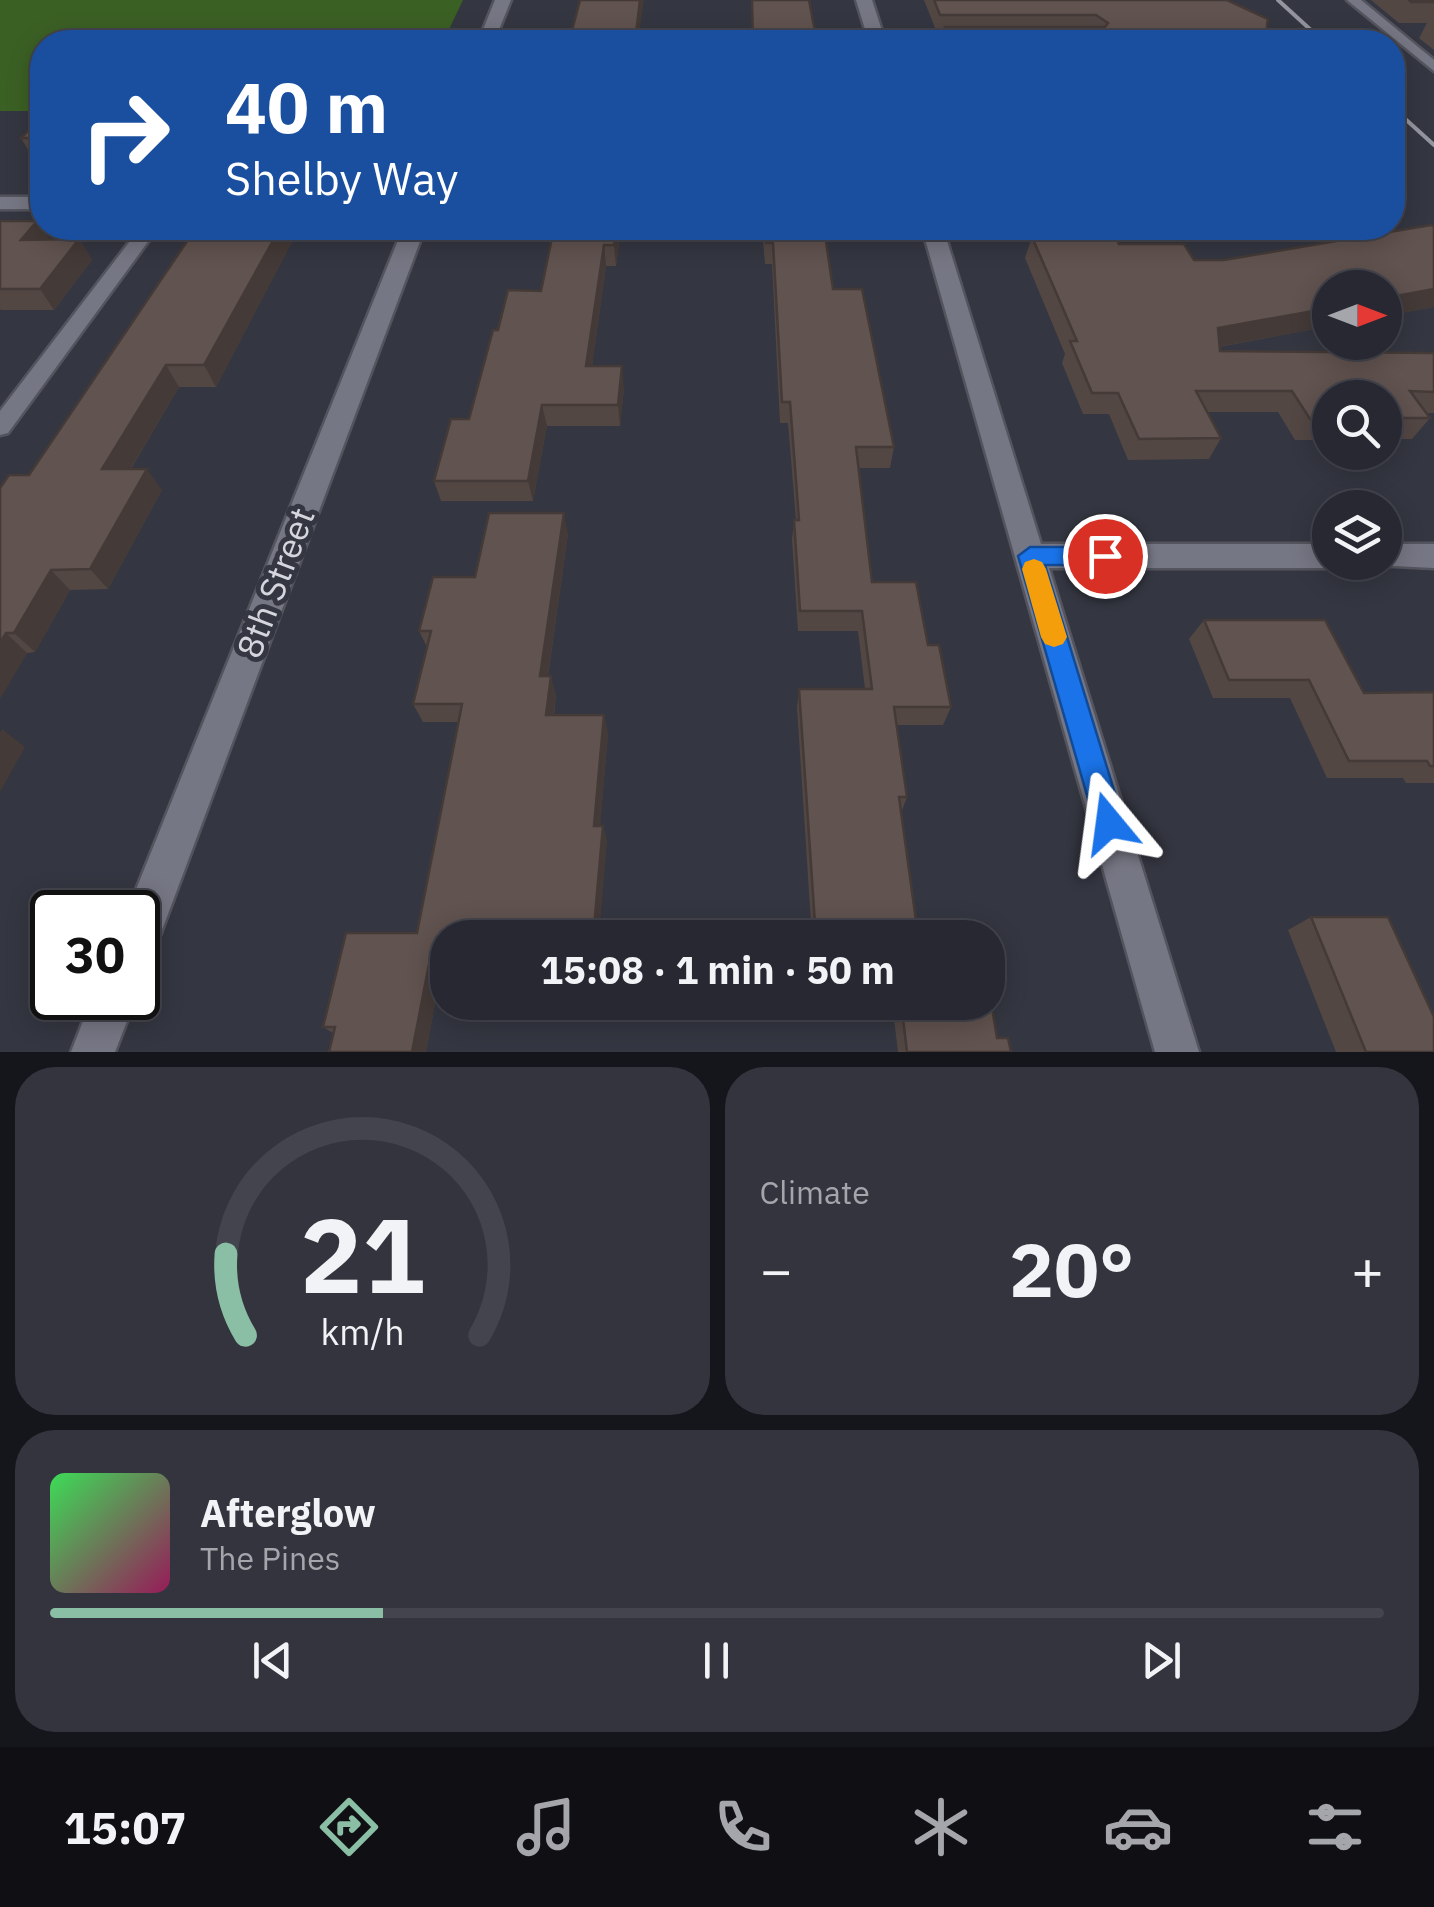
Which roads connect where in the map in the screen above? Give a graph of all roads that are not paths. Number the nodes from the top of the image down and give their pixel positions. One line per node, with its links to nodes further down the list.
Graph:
1 (503, 0): 4 (street)
2 (864, 0): 5 (street)
3 (1353, 0): 6 (lane)
4 (491, 30)
5 (873, 30)
6 (1390, 30): 7 (lane)
7 (1419, 30)
8 (1405, 43): 9 (lane)
9 (1434, 67)
10 (0, 203): 11 (street)
11 (30, 203)
12 (140, 240): 15 (lane)
13 (409, 240): 20 (street, 8th Street)
14 (936, 240): 16 (street)
15 (0, 428)
16 (1030, 556): 17 (street); 23 (street)
17 (1312, 556)
18 (1402, 556): 19 (street)
19 (1434, 556)
20 (157, 890)
21 (105, 1020): 22 (street)
22 (93, 1052)
23 (1177, 1052)

